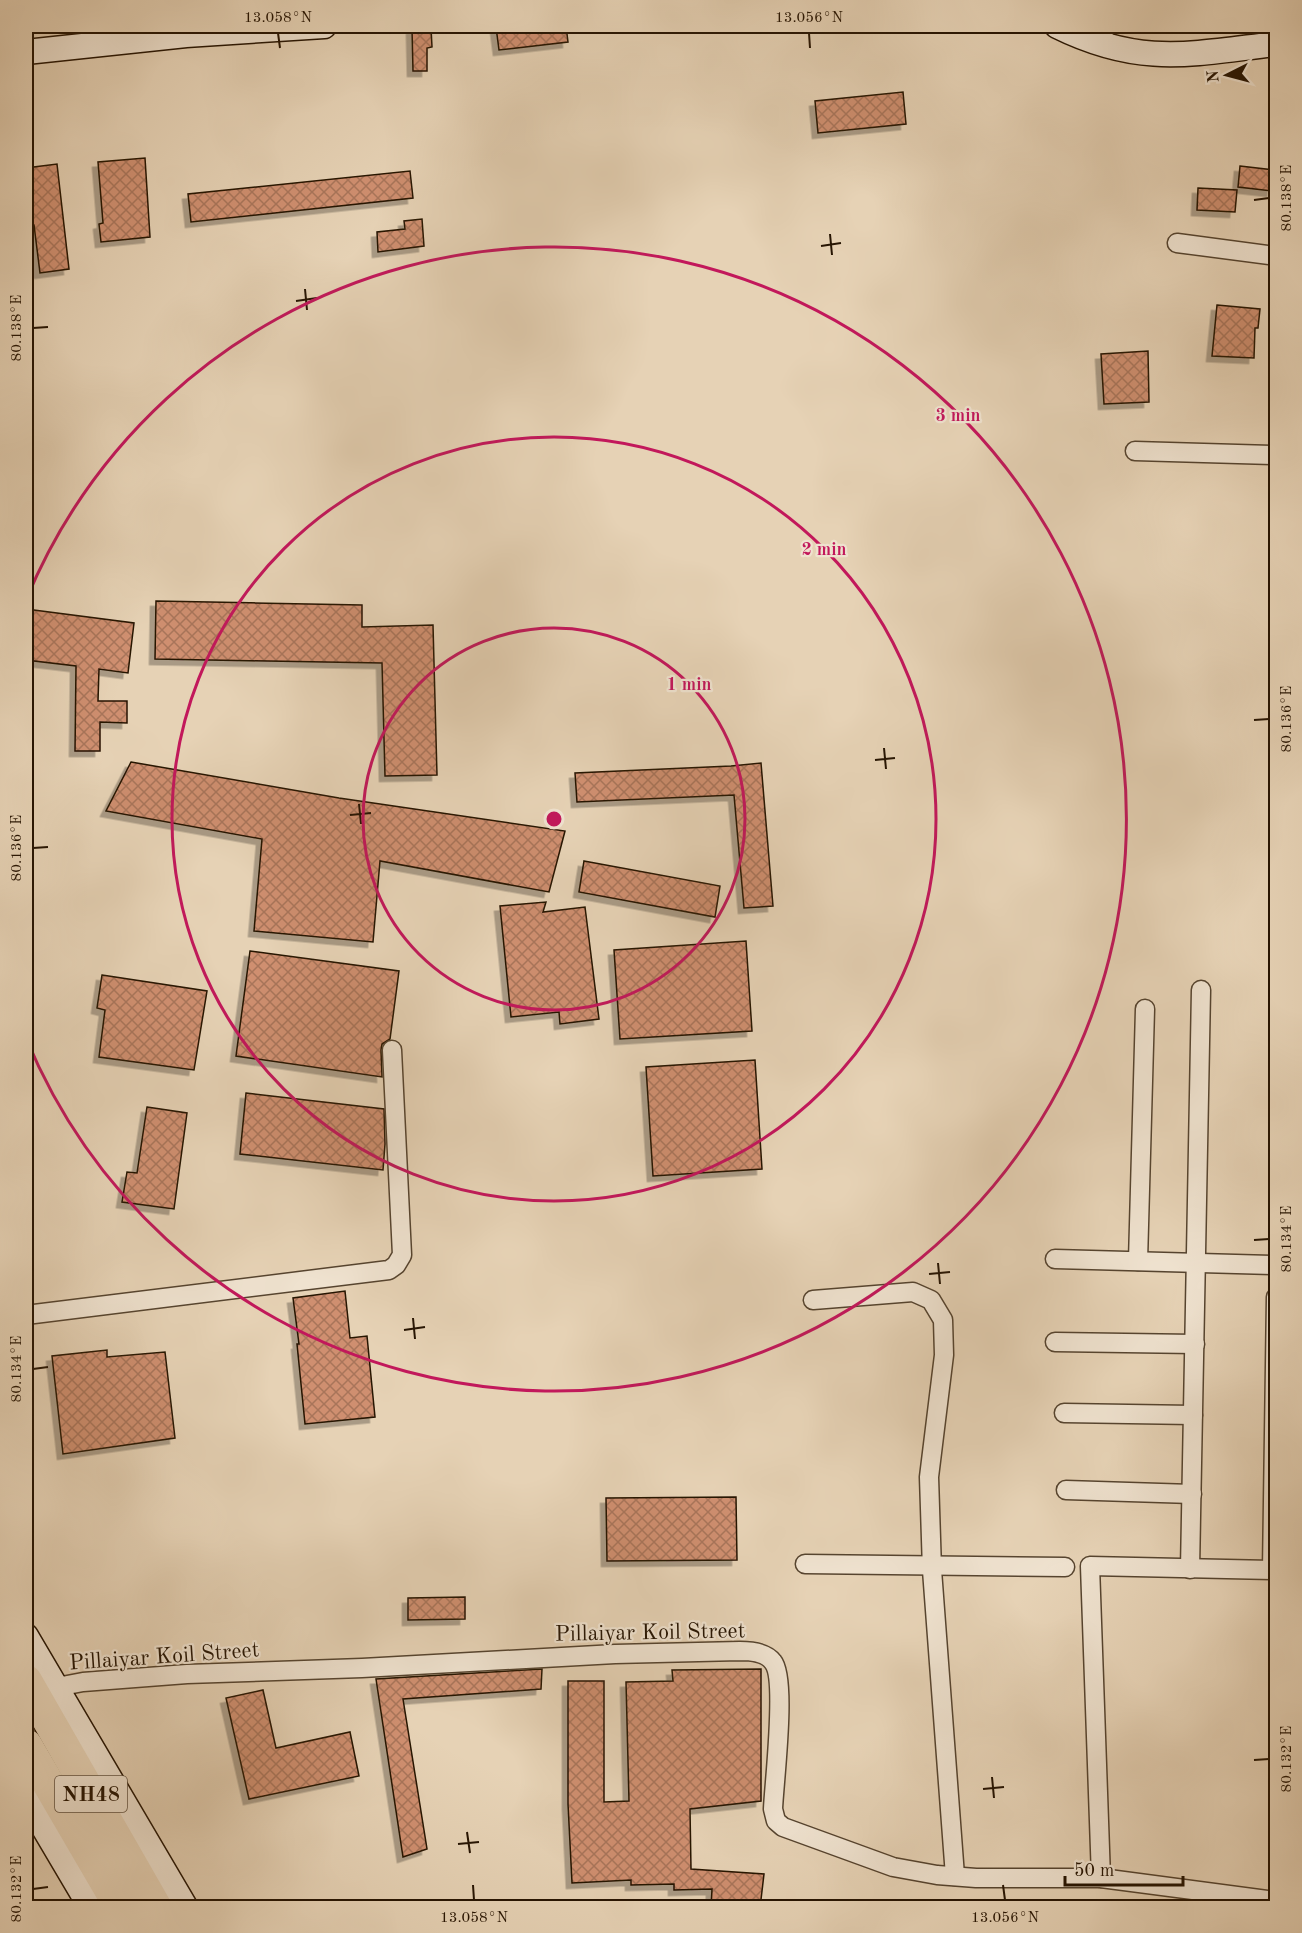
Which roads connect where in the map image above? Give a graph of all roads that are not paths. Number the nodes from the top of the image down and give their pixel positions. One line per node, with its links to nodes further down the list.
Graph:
1 (324, 26): 5 (street)
2 (1057, 26): 3 (street)
3 (1104, 35): 4 (street)
4 (1276, 44)
5 (26, 52)
6 (1177, 243): 7 (street)
7 (1276, 256)
8 (1135, 451): 9 (street)
9 (1276, 455)
10 (1201, 990): 15 (street)
11 (1145, 1009): 14 (street)
12 (392, 1050): 19 (street)
13 (1055, 1259): 14 (street)
14 (1138, 1262): 15 (street)
15 (1196, 1263): 16 (street); 21 (street)
16 (1276, 1265)
17 (1276, 1297): 30 (street)
18 (813, 1300): 27 (street)
19 (26, 1315)
20 (1054, 1342): 21 (street)
21 (1195, 1344): 23 (street)
22 (1064, 1413): 23 (street)
23 (1193, 1415): 25 (street)
24 (1066, 1490): 25 (street)
25 (1192, 1494): 29 (street)
26 (805, 1564): 27 (street)
27 (932, 1566): 28 (street); 35 (street)
28 (1065, 1567)
29 (1190, 1569): 30 (street); 36 (street)
30 (1274, 1570)
31 (26, 1636): 32 (street)
32 (40, 1690): 35 (street, Pillaiyar Koil Street); 40 (highway, NH48); 41 (street)
33 (26, 1745): 39 (highway, NH48)
34 (26, 1798): 38 (street)
35 (955, 1876): 36 (street, Pillaiyar Koil Street)
36 (1101, 1878): 37 (street, Pillaiyar Koil Street)
37 (1276, 1901)
38 (91, 1908)
39 (121, 1908)
40 (156, 1908)
41 (186, 1908)

